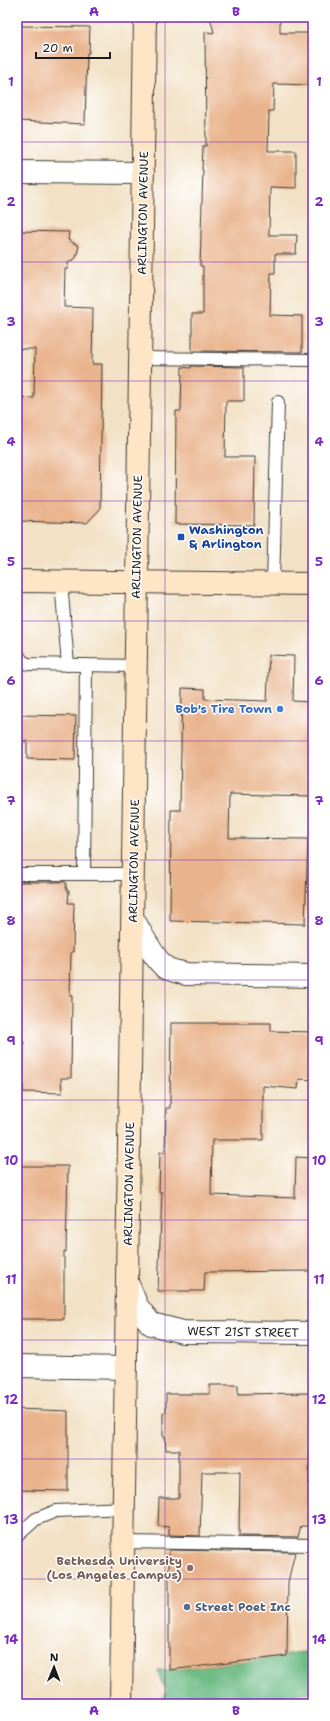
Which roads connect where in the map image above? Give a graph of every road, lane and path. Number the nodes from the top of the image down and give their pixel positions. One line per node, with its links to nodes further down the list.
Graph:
1 (145, 17): 3 (main road, ARLINGTON AVENUE)
2 (17, 172): 3 (street)
3 (143, 173): 4 (main road, ARLINGTON AVENUE)
4 (140, 358): 5 (lane); 9 (main road, ARLINGTON AVENUE)
5 (313, 360)
6 (278, 402): 10 (lane)
7 (17, 581): 8 (main road)
8 (61, 582): 9 (main road); 13 (lane)
9 (136, 583): 10 (main road); 15 (main road, ARLINGTON AVENUE)
10 (273, 584): 11 (main road)
11 (313, 584)
12 (17, 653): 13 (lane)
13 (68, 665): 14 (lane)
14 (86, 666): 15 (lane); 17 (lane)
15 (136, 666): 18 (main road, ARLINGTON AVENUE)
16 (17, 874): 17 (lane)
17 (84, 874): 18 (lane)
18 (134, 874): 19 (main road, ARLINGTON AVENUE)
19 (133, 919): 20 (street); 21 (main road, ARLINGTON AVENUE)
20 (313, 976)
21 (127, 1282): 22 (street, WEST 21ST STREET); 24 (main road, ARLINGTON AVENUE)
22 (313, 1333)
23 (17, 1366): 24 (street)
24 (126, 1368): 25 (main road, ARLINGTON AVENUE)
25 (124, 1508): 26 (lane); 27 (main road, ARLINGTON AVENUE)
26 (17, 1536)
27 (124, 1542): 28 (lane); 29 (main road, ARLINGTON AVENUE)
28 (313, 1545)
29 (121, 1704)

